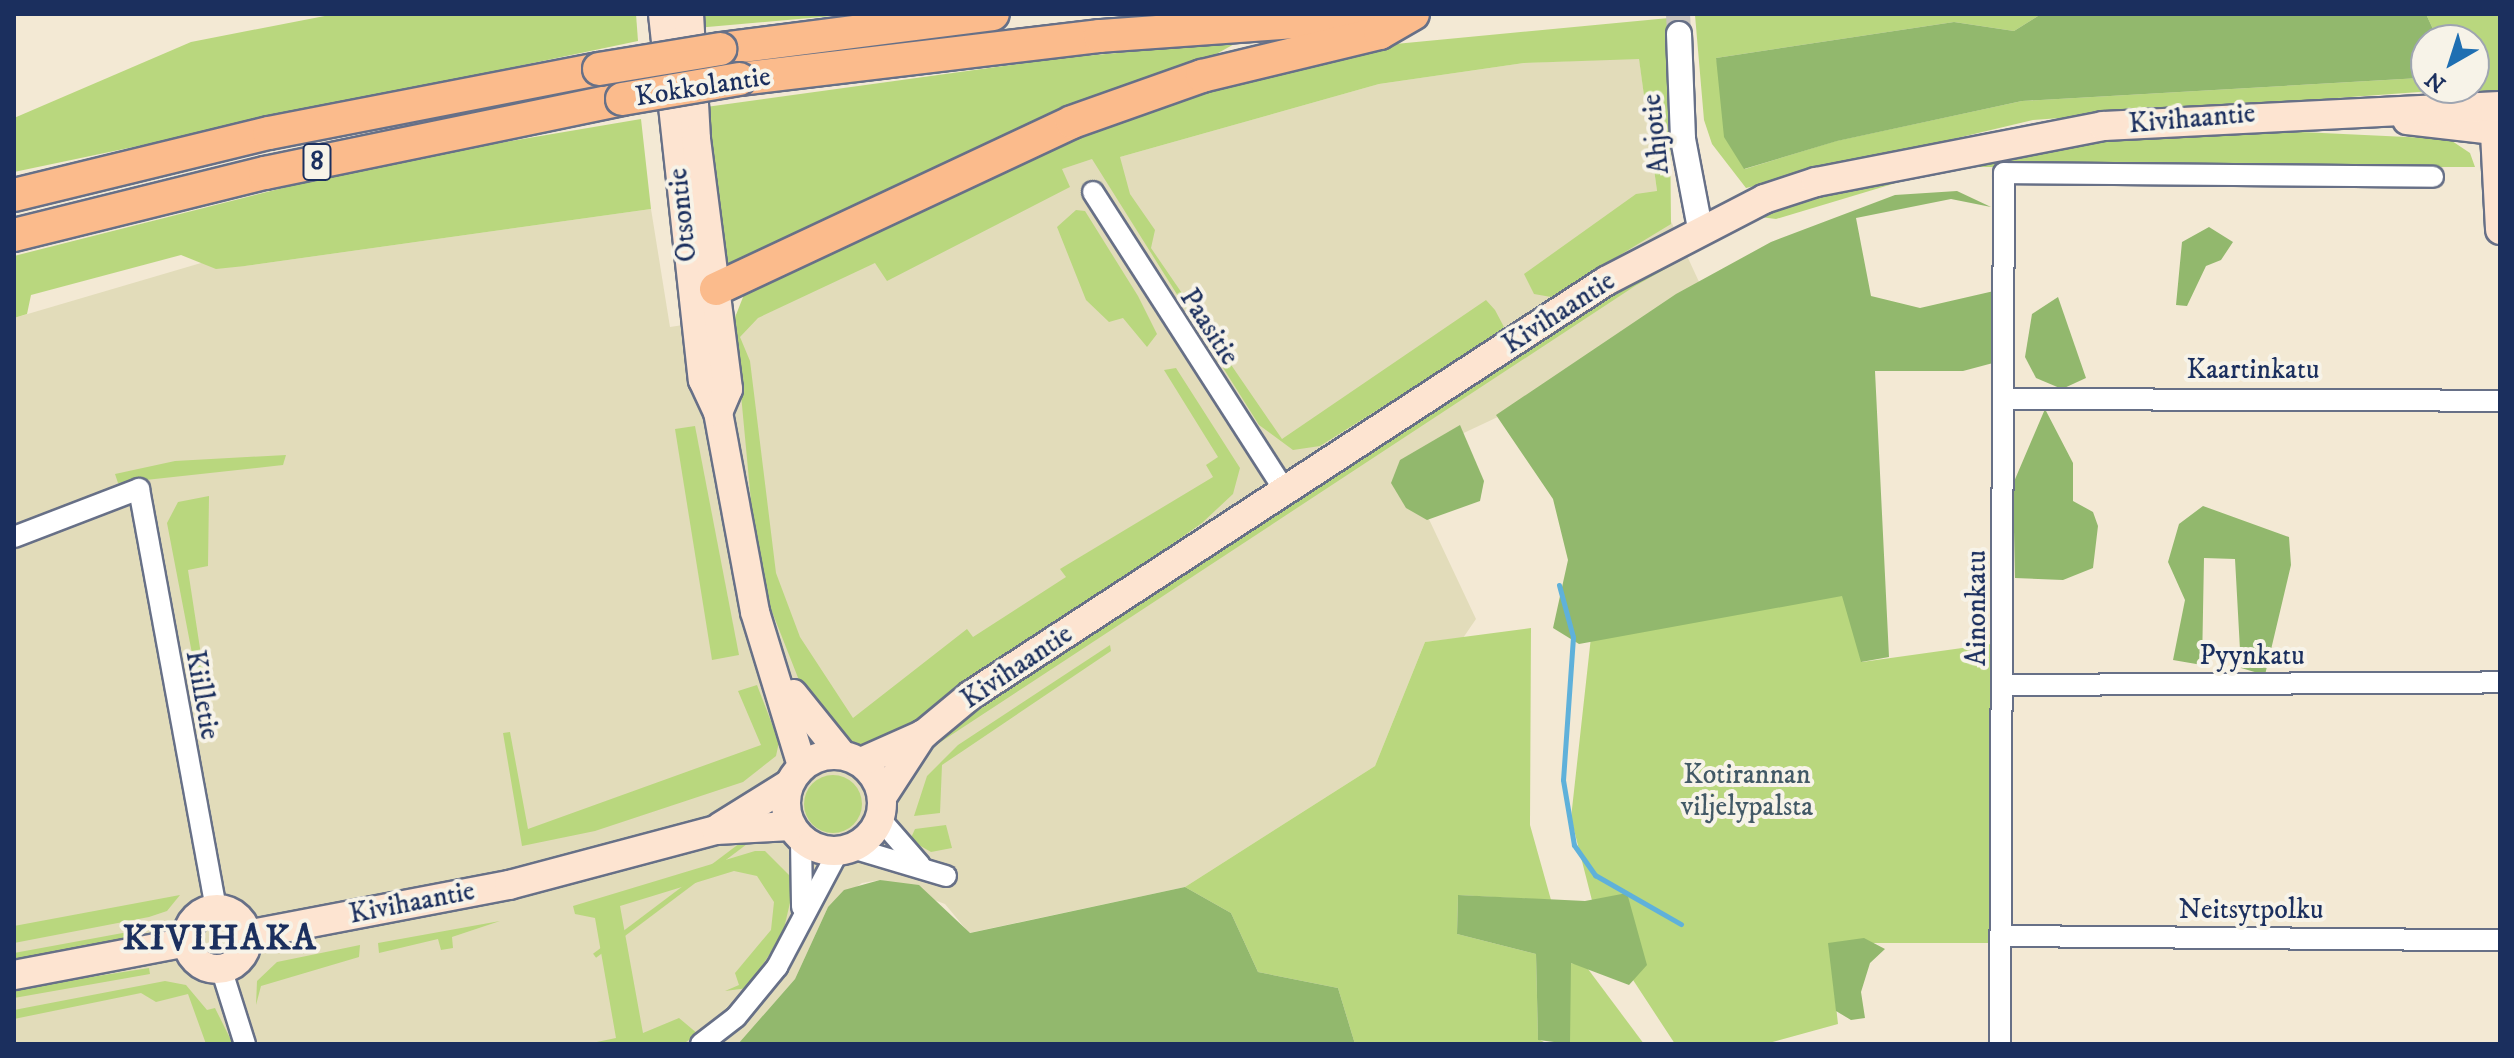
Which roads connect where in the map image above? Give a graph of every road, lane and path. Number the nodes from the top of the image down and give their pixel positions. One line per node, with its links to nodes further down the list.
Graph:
1 (663, 14): 14 (main road, Otsontie)
2 (689, 14): 14 (main road, Otsontie)
3 (993, 14): 10 (highway, Kokkolantie / 8, bridge)
4 (1404, 14): 13 (highway, Kokkolantie / 8, bridge)
5 (1413, 14): 14 (highway)
6 (1679, 34): 11 (street, Ahjotie)
7 (2497, 118): 11 (main road, Kivihaantie); 12 (main road)
8 (2433, 177): 15 (street, Ainonkatu)
9 (1093, 192): 17 (street, Paasitie)
10 (14, 195)
11 (1700, 228): 17 (main road, Kivihaantie)
12 (2500, 230)
13 (14, 235)
14 (704, 291): 19 (main road, Otsontie)
15 (2006, 399): 16 (street, Kaartinkatu); 21 (street, Ainonkatu)
16 (2500, 401)
17 (1284, 489): 22 (main road, Kivihaantie)
18 (14, 537): 31 (street, Kiilletie)
19 (780, 676): 23 (main road, Otsontie); 24 (main road, Otsontie)
20 (2500, 682): 21 (street, Pyynkatu)
21 (2005, 685): 34 (street, Ainonkatu)
22 (924, 734): 23 (main road, Kivihaantie); 25 (main road, Kivihaantie)
23 (852, 759): 24 (main road); 25 (main road)
24 (795, 775): 26 (main road, Kivihaantie); 27 (main road)
25 (881, 808): 28 (main road); 29 (street)
26 (716, 830): 27 (main road, Kivihaantie); 33 (main road, Kivihaantie)
27 (796, 833): 28 (main road); 32 (street)
28 (845, 850): 29 (street); 32 (street)
29 (920, 865): 30 (street)
30 (946, 876)
31 (216, 909): 33 (main road); 36 (main road)
32 (802, 915): 40 (street)
33 (247, 935): 37 (main road)
34 (2002, 936): 35 (street, Neitsytpolku); 41 (street, Ainonkatu)
35 (2500, 940)
36 (187, 942): 37 (main road); 38 (main road)
37 (221, 968): 39 (street)
38 (14, 975)
39 (245, 1044)
40 (701, 1044)
41 (2000, 1044)

